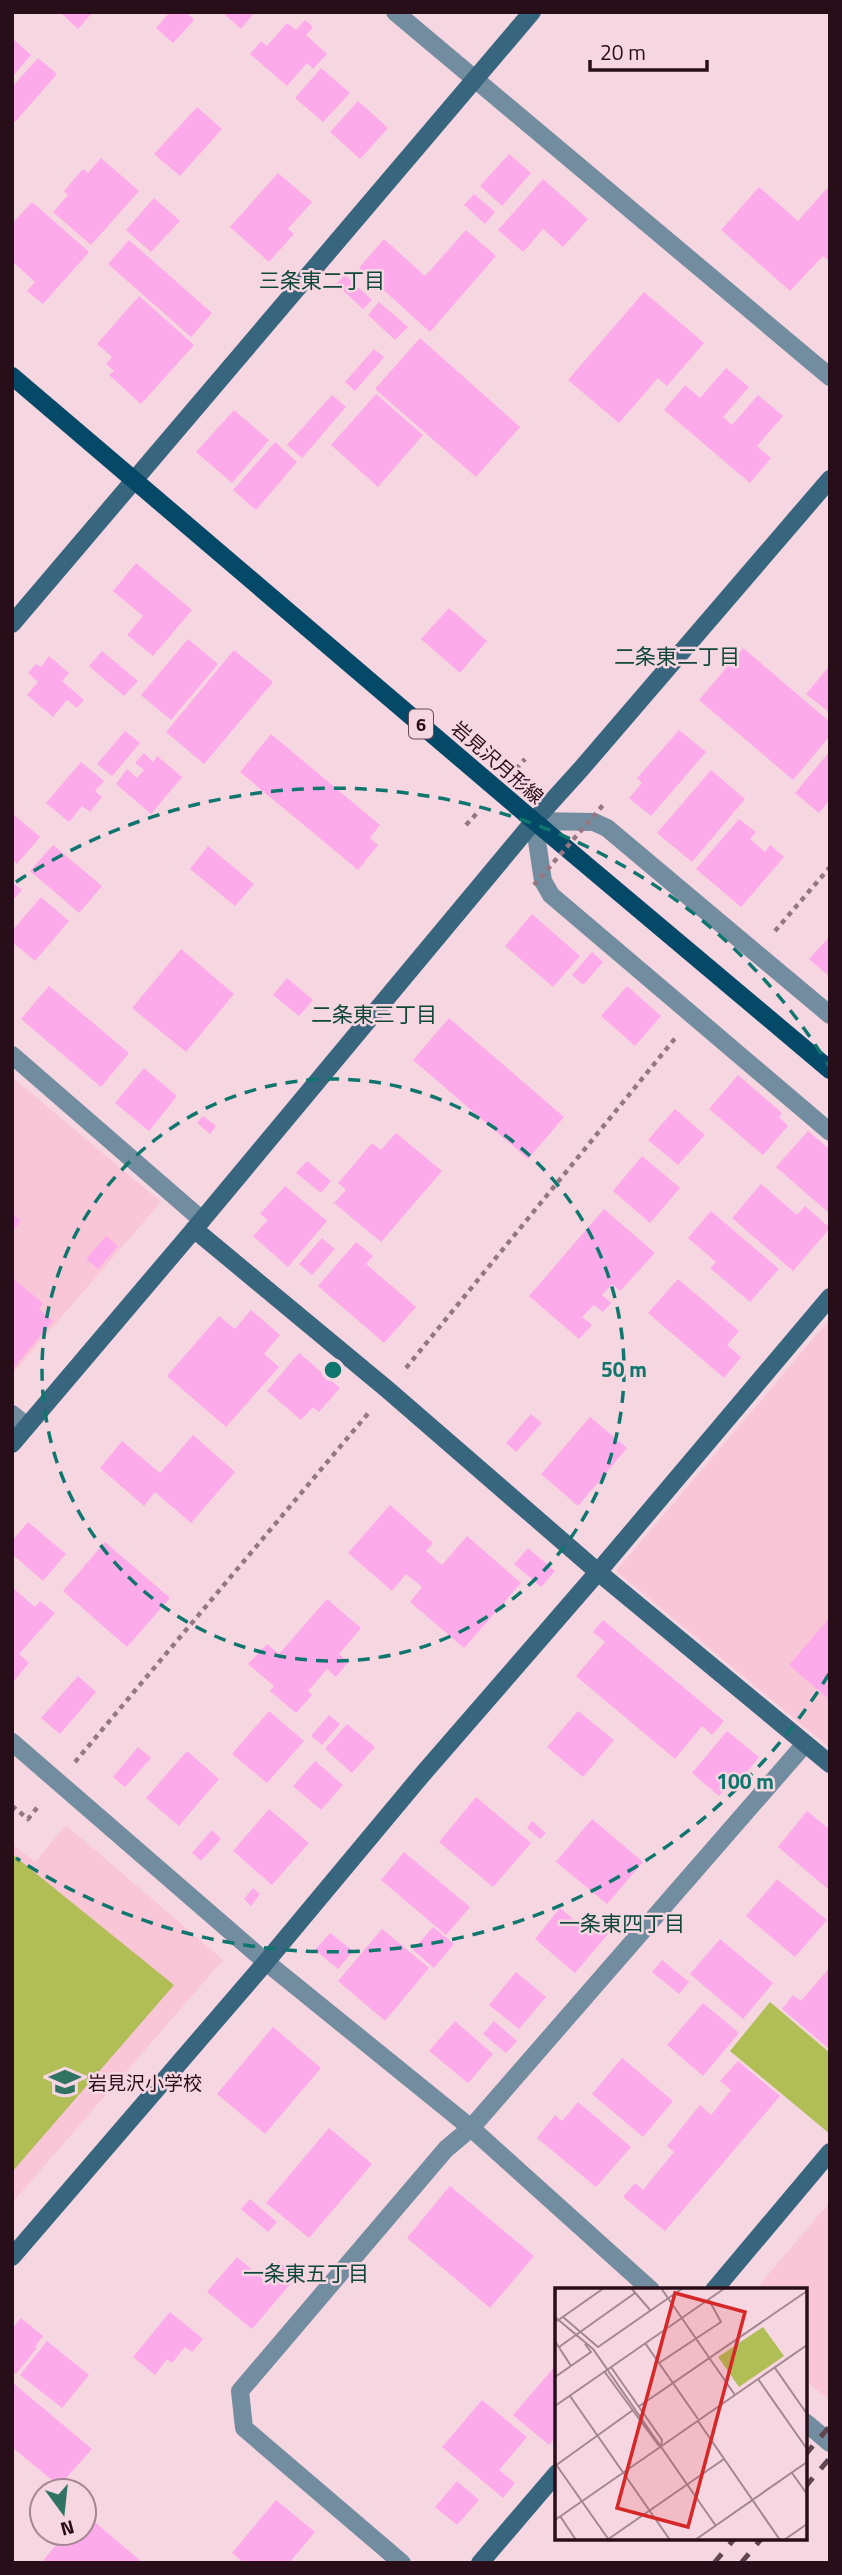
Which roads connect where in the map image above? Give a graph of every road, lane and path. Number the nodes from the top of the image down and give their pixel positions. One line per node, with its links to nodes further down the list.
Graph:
1 (395, 12): 3 (street)
2 (532, 12): 3 (street)
3 (475, 81): 5 (street); 7 (street)
4 (12, 376): 7 (main road, 岩見沢月形線 / 6)
5 (830, 377)
6 (830, 479): 10 (street)
7 (133, 480): 8 (street); 10 (main road, 岩見沢月形線 / 6)
8 (12, 624)
9 (604, 804): 12 (path, bridge)
10 (534, 821): 13 (street); 15 (street); 17 (main road, 岩見沢月形線 / 6); 19 (street)
11 (830, 866): 13 (path)
12 (534, 885)
13 (757, 953): 14 (street)
14 (830, 1015)
15 (693, 1016): 18 (street); 21 (path)
16 (12, 1055): 19 (street)
17 (830, 1070)
18 (830, 1132)
19 (198, 1225): 21 (street); 23 (street)
20 (830, 1297): 25 (street)
21 (388, 1390): 25 (street); 28 (path)
22 (12, 1414): 23 (street)
23 (27, 1426): 24 (street)
24 (12, 1444)
25 (598, 1572): 27 (street); 32 (street)
26 (12, 1742): 32 (street)
27 (806, 1744): 29 (street); 33 (street)
28 (73, 1765)
29 (830, 1765)
30 (46, 1797): 31 (path)
31 (12, 1805)
32 (266, 1962): 33 (street); 35 (street)
33 (471, 2128): 36 (street); 41 (street)
34 (830, 2152): 37 (street)
35 (12, 2257)
36 (649, 2288)
37 (716, 2288)
38 (807, 2424): 39 (street)
39 (830, 2443)
40 (555, 2475): 42 (street)
41 (402, 2563)
42 (480, 2563)

